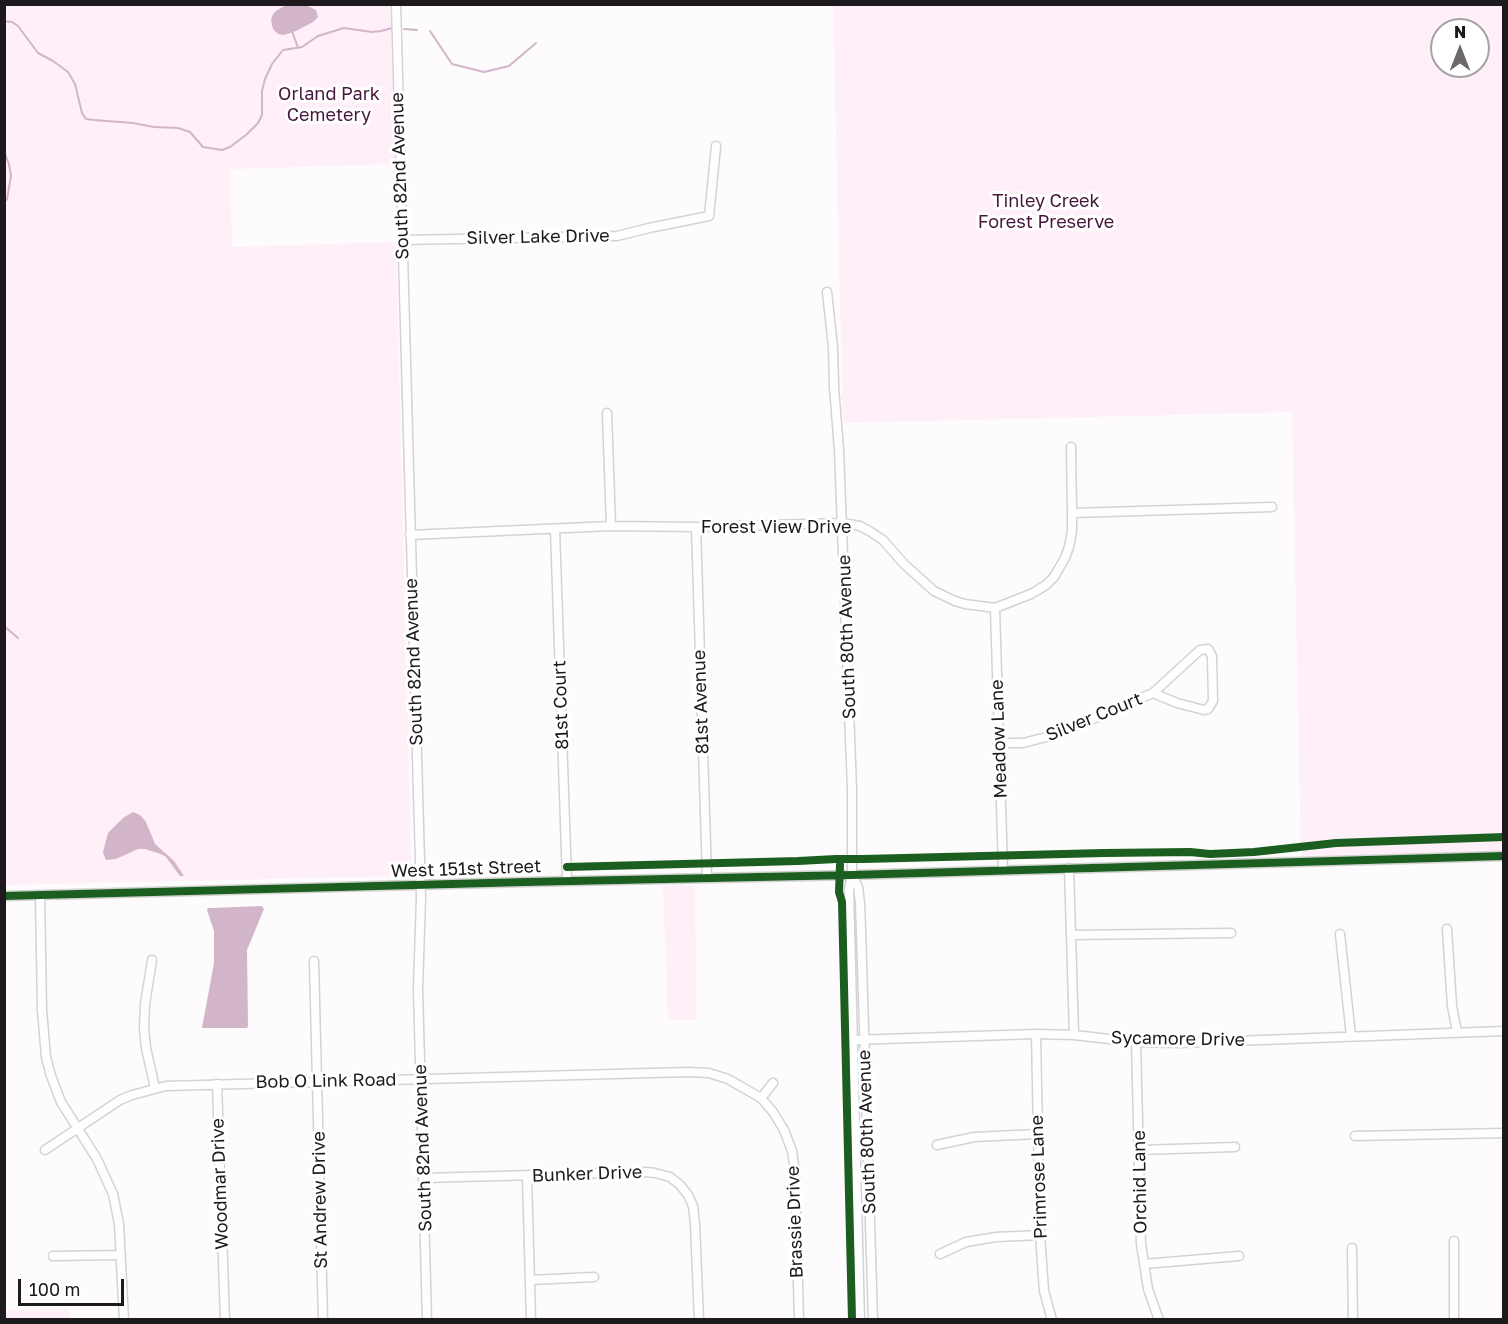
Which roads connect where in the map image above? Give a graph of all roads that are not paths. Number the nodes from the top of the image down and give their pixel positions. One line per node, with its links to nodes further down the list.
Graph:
1 (396, 4): 3 (street, South 82nd Avenue)
2 (716, 146): 3 (street, Silver Lake Drive)
3 (402, 240): 13 (street, South 82nd Avenue)
4 (827, 292): 9 (street, South 80th Avenue)
5 (607, 413): 10 (street)
6 (1071, 447): 8 (street, Forest View Drive)
7 (1272, 507): 8 (street)
8 (1072, 513): 14 (street, Forest View Drive)
9 (843, 523): 11 (street, Forest View Drive); 14 (street, Forest View Drive); 20 (street, South 80th Avenue)
10 (611, 526): 11 (street, Forest View Drive); 12 (street, Forest View Drive)
11 (696, 527): 21 (street, 81st Avenue)
12 (555, 529): 13 (street, Forest View Drive); 22 (street, 81st Court)
13 (410, 535): 23 (street, South 82nd Avenue)
14 (995, 608): 16 (street, Meadow Lane)
15 (1153, 693): 15 (street, Silver Court); 16 (street, Silver Court)
16 (998, 743): 19 (street, Meadow Lane)
17 (1503, 856): 18 (street, West 151st Street)
18 (1069, 868): 19 (street, West 151st Street); 28 (street)
19 (1003, 870): 20 (street, West 151st Street)
20 (852, 875): 21 (street, West 151st Street); 37 (street, South 80th Avenue); 38 (street, South 80th Avenue)
21 (707, 878): 22 (street, West 151st Street)
22 (567, 881): 23 (street, West 151st Street)
23 (419, 885): 24 (street, West 151st Street); 40 (street, South 82nd Avenue)
24 (40, 895): 25 (street, West 151st Street); 46 (street)
25 (4, 896)
26 (1447, 929): 33 (street)
27 (1231, 933): 28 (street)
28 (1071, 934): 35 (street)
29 (1340, 934): 36 (street)
30 (152, 960): 44 (street)
31 (314, 961): 41 (street, St Andrew Drive)
32 (1503, 1031): 33 (street, Sycamore Drive)
33 (1457, 1032): 36 (street, Sycamore Drive)
34 (1036, 1034): 35 (street, Sycamore Drive); 38 (street, Sycamore Drive); 48 (street, Primrose Lane)
35 (1074, 1035): 39 (street, Sycamore Drive)
36 (1351, 1036): 39 (street, Sycamore Drive)
37 (853, 1040): 38 (street, Sycamore Drive); 73 (street, South 80th Avenue)
38 (865, 1040): 74 (street, South 80th Avenue)
39 (1136, 1042): 53 (street, Orchid Lane)
40 (421, 1079): 41 (street, Bob O Link Road); 45 (street, Bob O Link Road); 55 (street, South 82nd Avenue)
41 (318, 1082): 43 (street, Bob O Link Road); 68 (street, St Andrew Drive)
42 (772, 1083): 45 (street)
43 (217, 1084): 44 (street, Bob O Link Road); 67 (street, Woodmar Drive)
44 (155, 1088): 46 (street, Bob O Link Road)
45 (761, 1098): 72 (street, Brassie Drive)
46 (77, 1128): 52 (street, Bob O Link Road); 60 (street)
47 (1503, 1133): 49 (street)
48 (1037, 1134): 50 (street); 56 (street, Primrose Lane)
49 (1355, 1136)
50 (937, 1145)
51 (1235, 1147): 53 (street)
52 (45, 1150)
53 (1140, 1150): 63 (street, Orchid Lane)
54 (527, 1176): 55 (street, Bunker Drive); 65 (street); 71 (street, Bunker Drive)
55 (423, 1178): 69 (street, South 82nd Avenue)
56 (1040, 1235): 59 (street); 75 (street, Primrose Lane)
57 (1454, 1241): 78 (street)
58 (1352, 1248): 77 (street)
59 (940, 1254)
60 (121, 1255): 61 (street); 66 (street)
61 (53, 1256)
62 (1239, 1256): 63 (street)
63 (1144, 1264): 76 (street, Orchid Lane)
64 (594, 1277): 65 (street)
65 (530, 1280): 70 (street)
66 (124, 1320)
67 (225, 1320)
68 (323, 1320)
69 (428, 1320)
70 (531, 1320)
71 (699, 1320)
72 (799, 1320)
73 (860, 1320)
74 (873, 1320)
75 (1052, 1320)
76 (1159, 1320)
77 (1353, 1320)
78 (1454, 1320)

